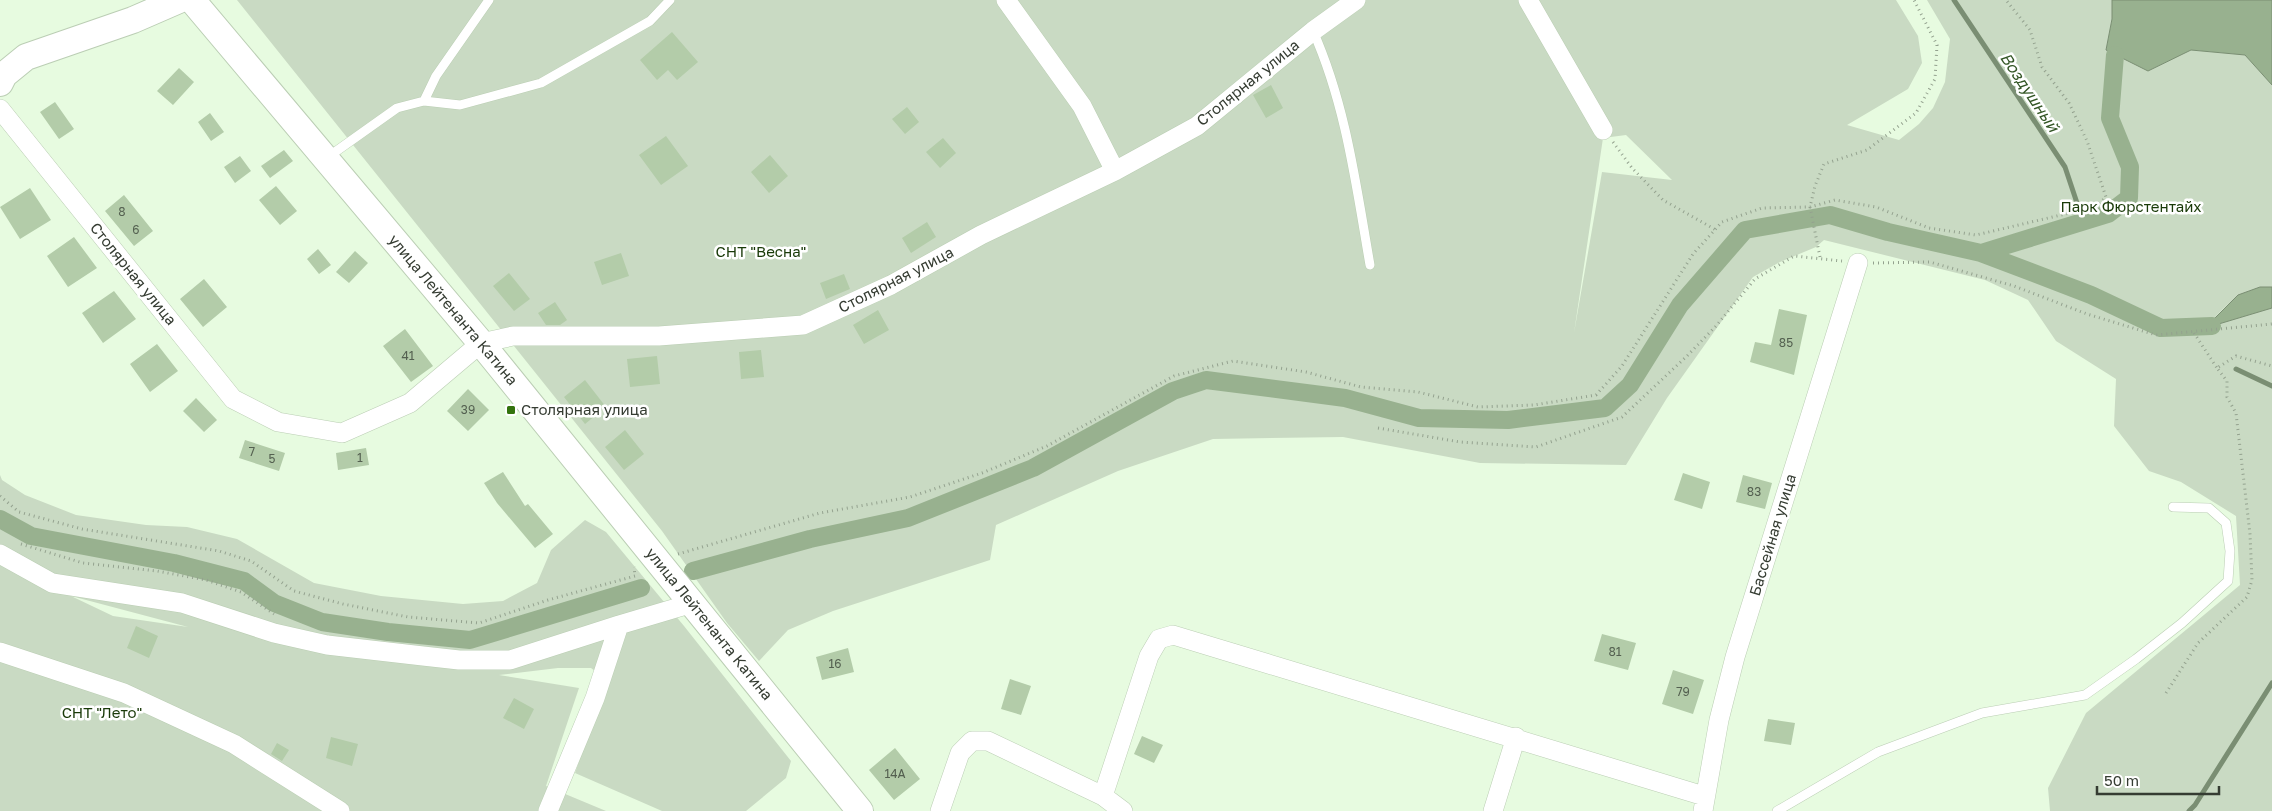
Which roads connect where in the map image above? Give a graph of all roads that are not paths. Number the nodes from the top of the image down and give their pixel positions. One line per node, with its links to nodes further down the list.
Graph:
1 (179, 0): 9 (street)
2 (192, 0): 13 (street, улица Лейтенанта Катина)
3 (489, 0): 10 (lane)
4 (670, 0): 10 (lane)
5 (1006, 0): 14 (street)
6 (1356, 0): 8 (street, Столярная улица)
7 (1528, 0): 12 (street)
8 (1313, 31): 14 (street, Столярная улица); 16 (lane)
9 (0, 83)
10 (424, 101): 13 (lane)
11 (0, 109): 17 (street, Столярная улица)
12 (1603, 130)
13 (326, 159): 17 (street, улица Лейтенанта Катина)
14 (1115, 171): 17 (street, Столярная улица)
15 (1858, 263): 25 (street, Бассейная улица)
16 (1370, 265)
17 (481, 343): 20 (street, улица Лейтенанта Катина)
18 (2173, 507): 32 (lane)
19 (0, 554): 21 (street)
20 (693, 603): 21 (street); 28 (street, улица Лейтенанта Катина)
21 (619, 625): 27 (street)
22 (0, 652): 26 (street)
23 (1516, 737): 24 (street); 25 (street); 31 (street)
24 (1102, 796): 29 (street); 30 (street)
25 (1703, 803)
26 (340, 811)
27 (548, 811)
28 (860, 811)
29 (940, 811)
30 (1123, 811)
31 (1493, 811)
32 (1777, 811)

